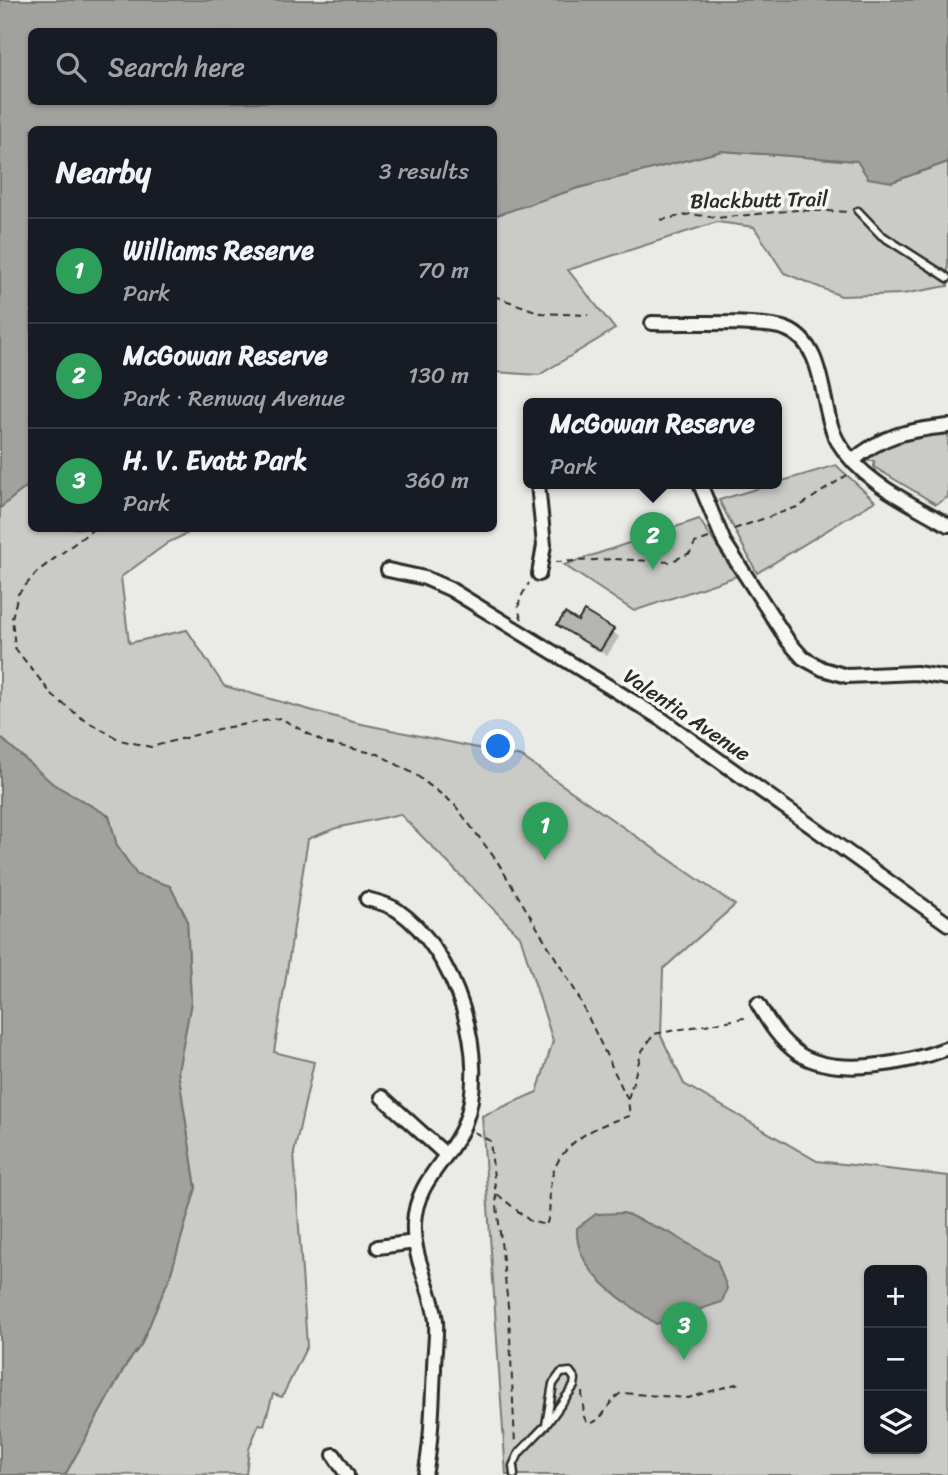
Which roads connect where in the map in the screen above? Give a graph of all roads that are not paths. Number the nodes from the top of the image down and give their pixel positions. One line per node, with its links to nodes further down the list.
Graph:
1 (858, 211): 2 (lane)
2 (948, 278)
3 (652, 323): 5 (street)
4 (948, 426): 5 (street)
5 (856, 464): 8 (street)
6 (538, 489): 10 (street)
7 (702, 489): 11 (street)
8 (948, 525)
9 (388, 570): 13 (street, Valentia Avenue)
10 (539, 574)
11 (948, 678)
12 (367, 899): 17 (street)
13 (948, 924)
14 (758, 1004): 15 (street)
15 (948, 1048)
16 (382, 1097): 17 (street)
17 (445, 1154): 18 (street)
18 (415, 1242): 19 (street); 23 (street)
19 (378, 1247)
20 (546, 1425): 20 (lane); 24 (lane)
21 (334, 1455): 22 (street)
22 (347, 1475)
23 (425, 1475)
24 (514, 1475)

